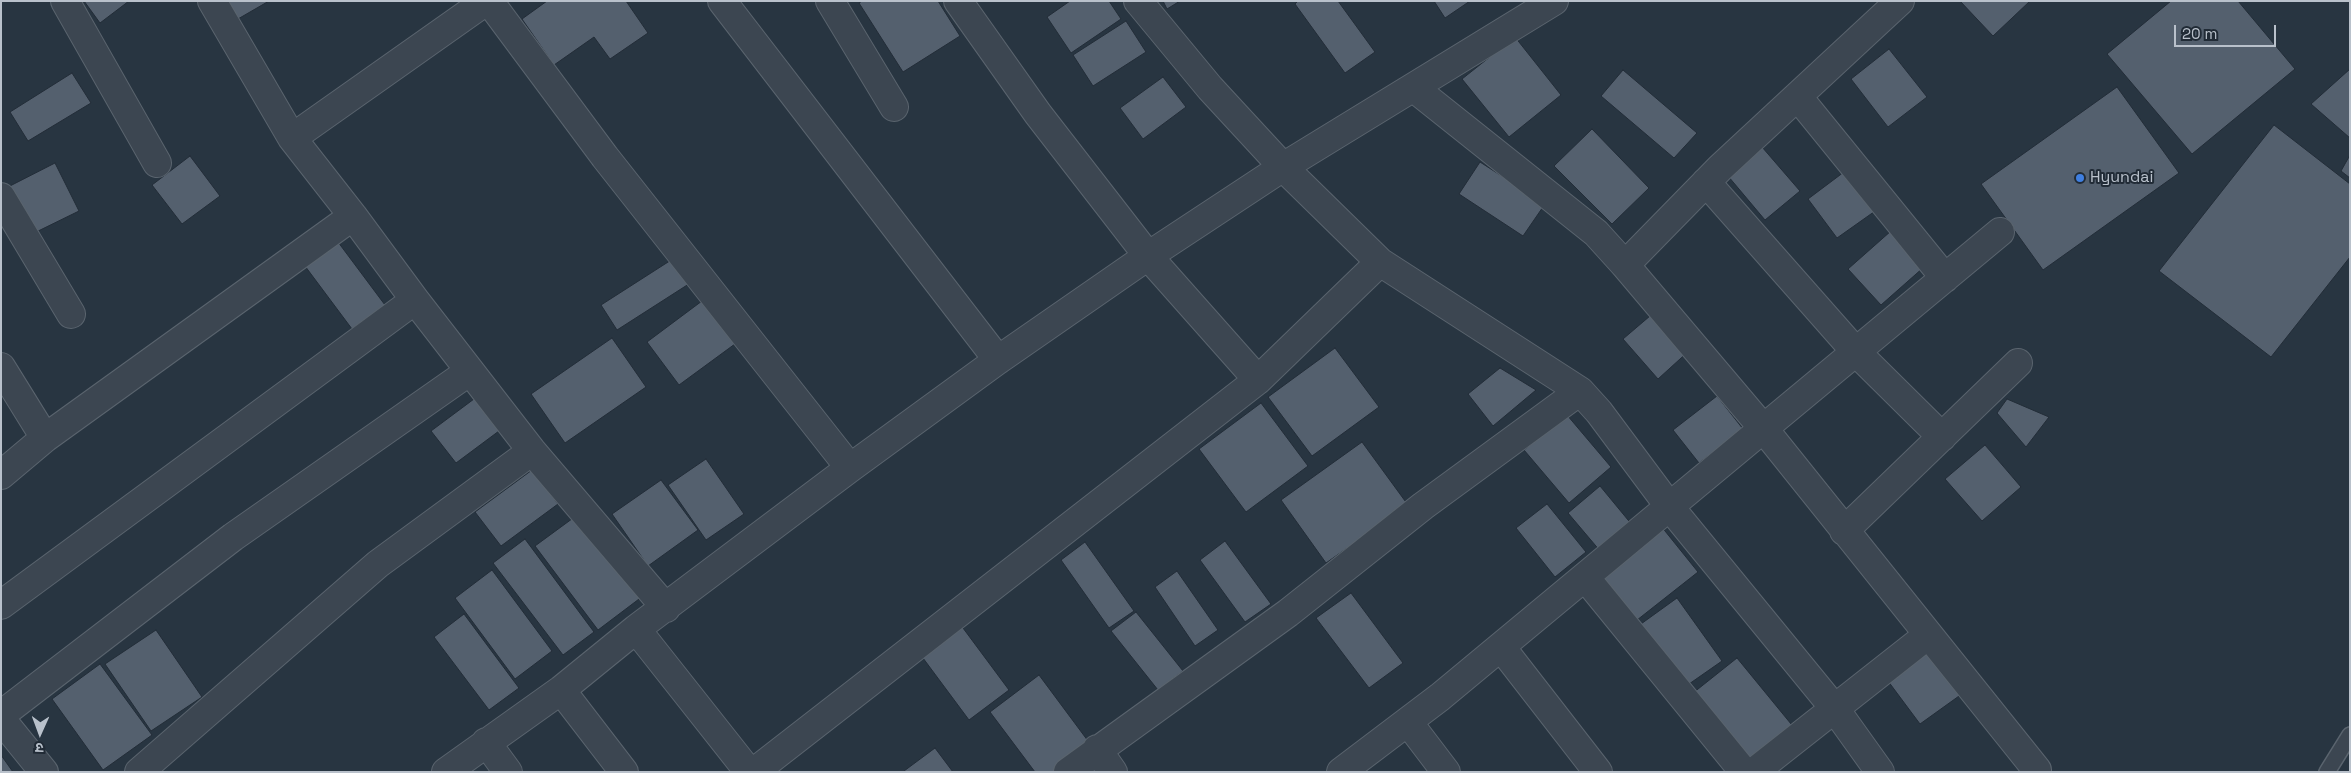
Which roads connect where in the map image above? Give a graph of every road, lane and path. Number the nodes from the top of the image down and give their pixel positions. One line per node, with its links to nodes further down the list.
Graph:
1 (65, 1): 15 (street)
2 (212, 1): 14 (street)
3 (487, 1): 10 (street); 38 (street)
4 (722, 1): 28 (street)
5 (830, 1): 13 (street)
6 (958, 1): 21 (street)
7 (1138, 1): 16 (street)
8 (1554, 1): 11 (street)
9 (1900, 1): 12 (street)
10 (449, 11): 14 (street)
11 (1414, 88): 16 (street); 23 (street)
12 (1798, 97): 17 (street); 24 (street)
13 (894, 107)
14 (292, 138): 19 (street)
15 (157, 163)
16 (1283, 167): 21 (street); 22 (street)
17 (1706, 182): 23 (street); 27 (street)
18 (1, 197): 26 (street)
19 (353, 216): 25 (street); 36 (street)
20 (2000, 232): 24 (street)
21 (1148, 256): 28 (street); 32 (street)
22 (1380, 262): 32 (street); 33 (street)
23 (1625, 264): 34 (street)
24 (1945, 278): 27 (street)
25 (415, 300): 31 (street); 43 (street)
26 (72, 314)
27 (1856, 352): 34 (street); 35 (street)
28 (998, 360): 38 (street)
29 (2018, 363): 35 (street)
30 (1, 367): 36 (street)
31 (470, 371): 37 (street); 50 (street)
32 (1258, 380): 63 (street)
33 (1580, 391): 40 (street); 55 (street)
34 (1763, 428): 40 (street); 41 (street)
35 (1942, 437): 41 (street)
36 (45, 438): 39 (street)
37 (532, 451): 44 (street); 58 (street)
38 (850, 468): 44 (street)
39 (1, 475)
40 (1669, 506): 42 (street); 49 (street)
41 (1844, 531): 46 (street)
42 (1585, 577): 47 (street); 69 (street)
43 (1, 605)
44 (666, 608): 45 (street)
45 (636, 629): 48 (street); 62 (street)
46 (1928, 635): 49 (street); 56 (street)
47 (1501, 646): 52 (street); 68 (street)
48 (561, 690): 54 (street); 61 (street)
49 (1834, 709): 70 (street); 71 (street)
50 (1, 715)
51 (1, 719): 57 (street)
52 (1408, 722): 66 (street); 67 (street)
53 (2350, 735): 72 (lane)
54 (486, 742): 59 (street); 60 (street)
55 (1097, 750): 64 (street); 65 (street)
56 (2037, 770)
57 (44, 772)
58 (139, 772)
59 (446, 772)
60 (508, 772)
61 (624, 772)
62 (749, 772)
63 (754, 772)
64 (1068, 772)
65 (1113, 772)
66 (1341, 772)
67 (1446, 772)
68 (1598, 772)
69 (1744, 772)
70 (1754, 772)
71 (1880, 772)
72 (2327, 772)

